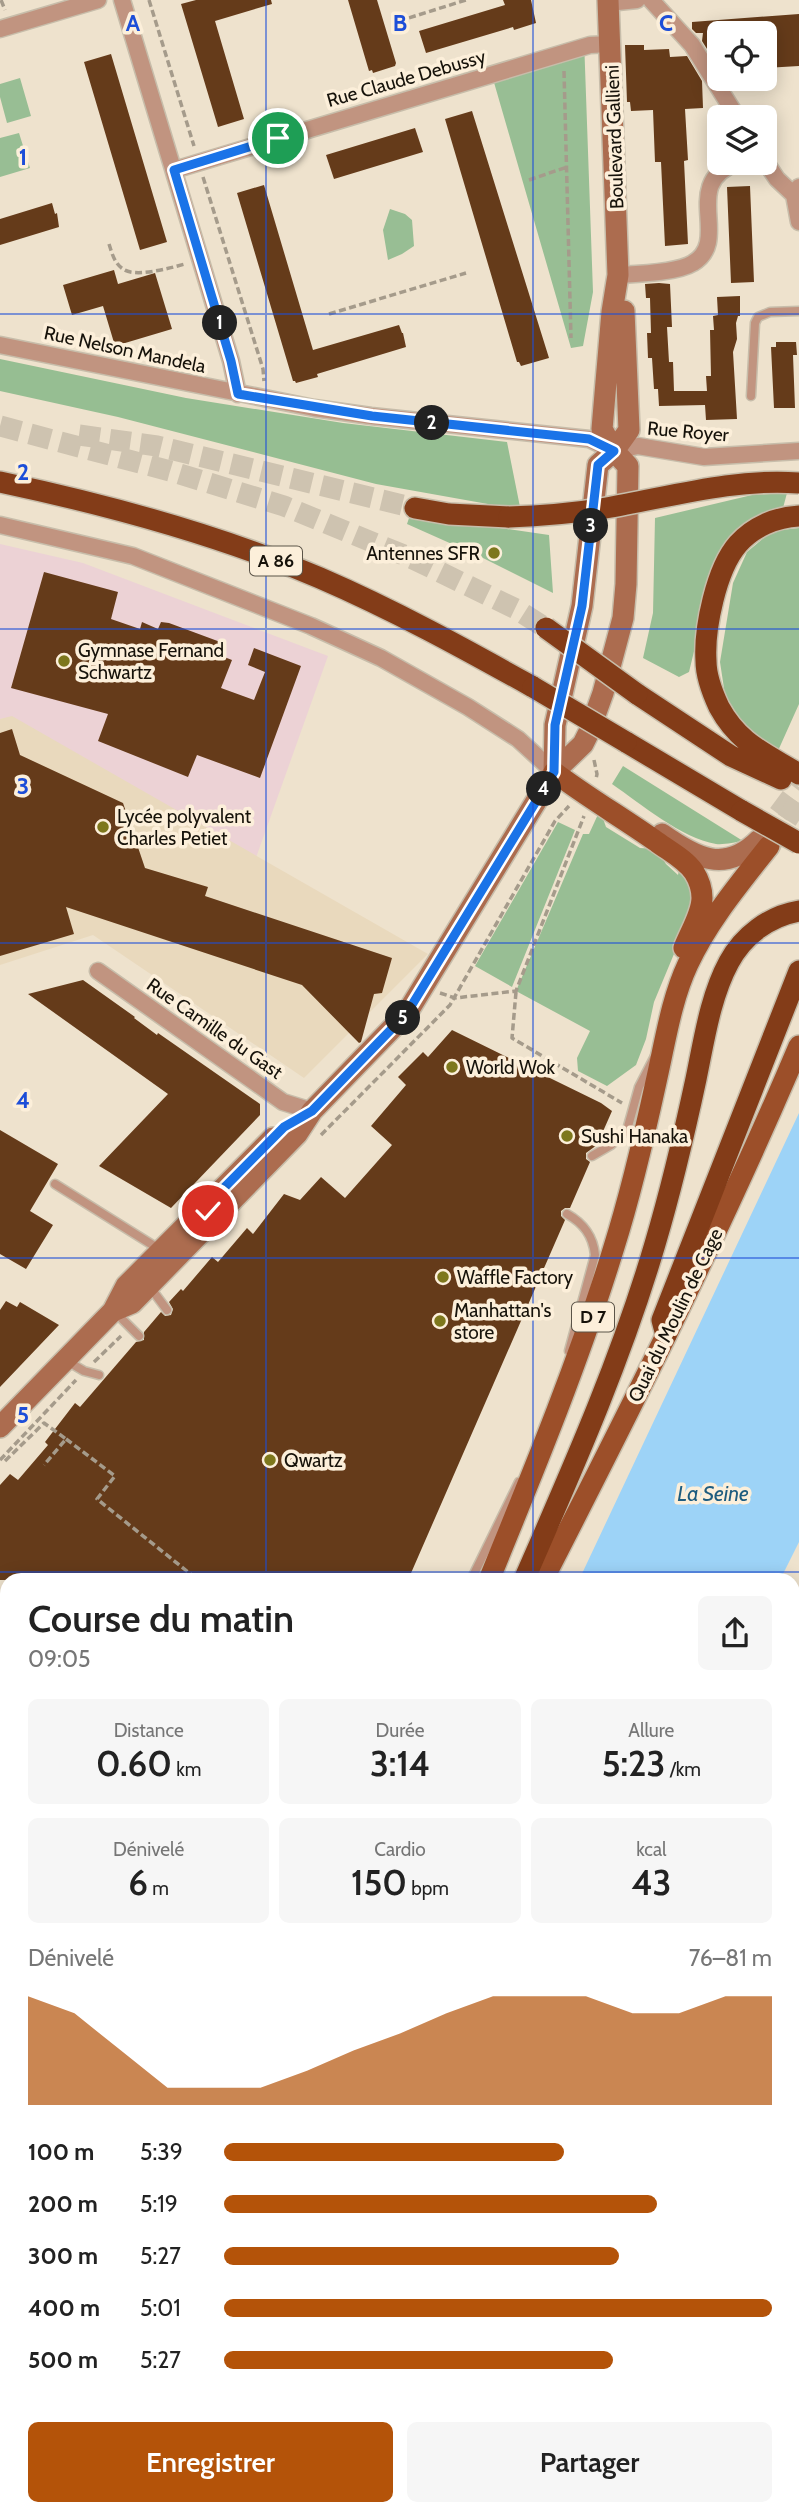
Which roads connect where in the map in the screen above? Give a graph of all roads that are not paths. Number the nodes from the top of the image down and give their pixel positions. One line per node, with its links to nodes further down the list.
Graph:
1 (97, 0): 6 (street)
2 (122, 0): 9 (street)
3 (637, 0): 5 (street)
4 (651, 0): 8 (street)
5 (608, 1): 7 (main road, Boulevard Gallieni)
6 (0, 29)
7 (610, 44): 9 (street, Rue Claude Debussy); 14 (main road, Boulevard Gallieni)
8 (730, 105)
9 (174, 170): 17 (street)
10 (716, 175): 14 (street)
11 (774, 175): 12 (street)
12 (796, 191): 13 (street)
13 (799, 222)
14 (618, 275): 19 (main road, Boulevard Gallieni)
15 (799, 311): 18 (lane)
16 (0, 345): 17 (street, Rue Nelson Mandela)
17 (238, 394): 19 (street, Rue Nelson Mandela)
18 (751, 396)
19 (614, 451): 20 (street, Rue Royer); 27 (main road); 27 (main road, Boulevard Gallieni)
20 (799, 451)
21 (0, 482): 30 (highway, A 86, bridge)
22 (799, 483): 23 (highway, bridge)
23 (415, 508)
24 (799, 516): 28 (highway)
25 (0, 525): 27 (street)
26 (546, 628): 29 (highway, bridge)
27 (554, 772): 34 (main road); 34 (main road); 36 (main road, Boulevard Gallieni)
28 (799, 774)
29 (799, 787)
30 (799, 843)
31 (790, 913): 53 (highway)
32 (98, 971): 36 (street, Rue Camille du Gast)
33 (799, 971): 45 (highway)
34 (665, 1043): 37 (lane); 49 (main road, D 7)
35 (799, 1046): 45 (main road, Quai du Moulin de Cage)
36 (312, 1111): 39 (main road, Boulevard Gallieni); 42 (main road, Boulevard Gallieni)
37 (592, 1156)
38 (55, 1184): 41 (lane)
39 (209, 1203): 41 (main road, Boulevard Gallieni); 42 (lane)
40 (566, 1214): 49 (lane)
41 (161, 1251): 44 (main road, Boulevard Gallieni)
42 (149, 1285): 43 (lane); 44 (main road, Boulevard Gallieni)
43 (167, 1310)
44 (114, 1311): 46 (lane); 47 (main road, Boulevard Gallieni)
45 (666, 1335): 54 (main road, Quai du Moulin de Cage)
46 (139, 1336)
47 (66, 1360): 48 (lane); 50 (main road, Boulevard Gallieni)
48 (99, 1375)
49 (556, 1416): 51 (lane); 52 (main road, D 7)
50 (0, 1427)
51 (474, 1573)
52 (492, 1573)
53 (527, 1573)
54 (547, 1573)

